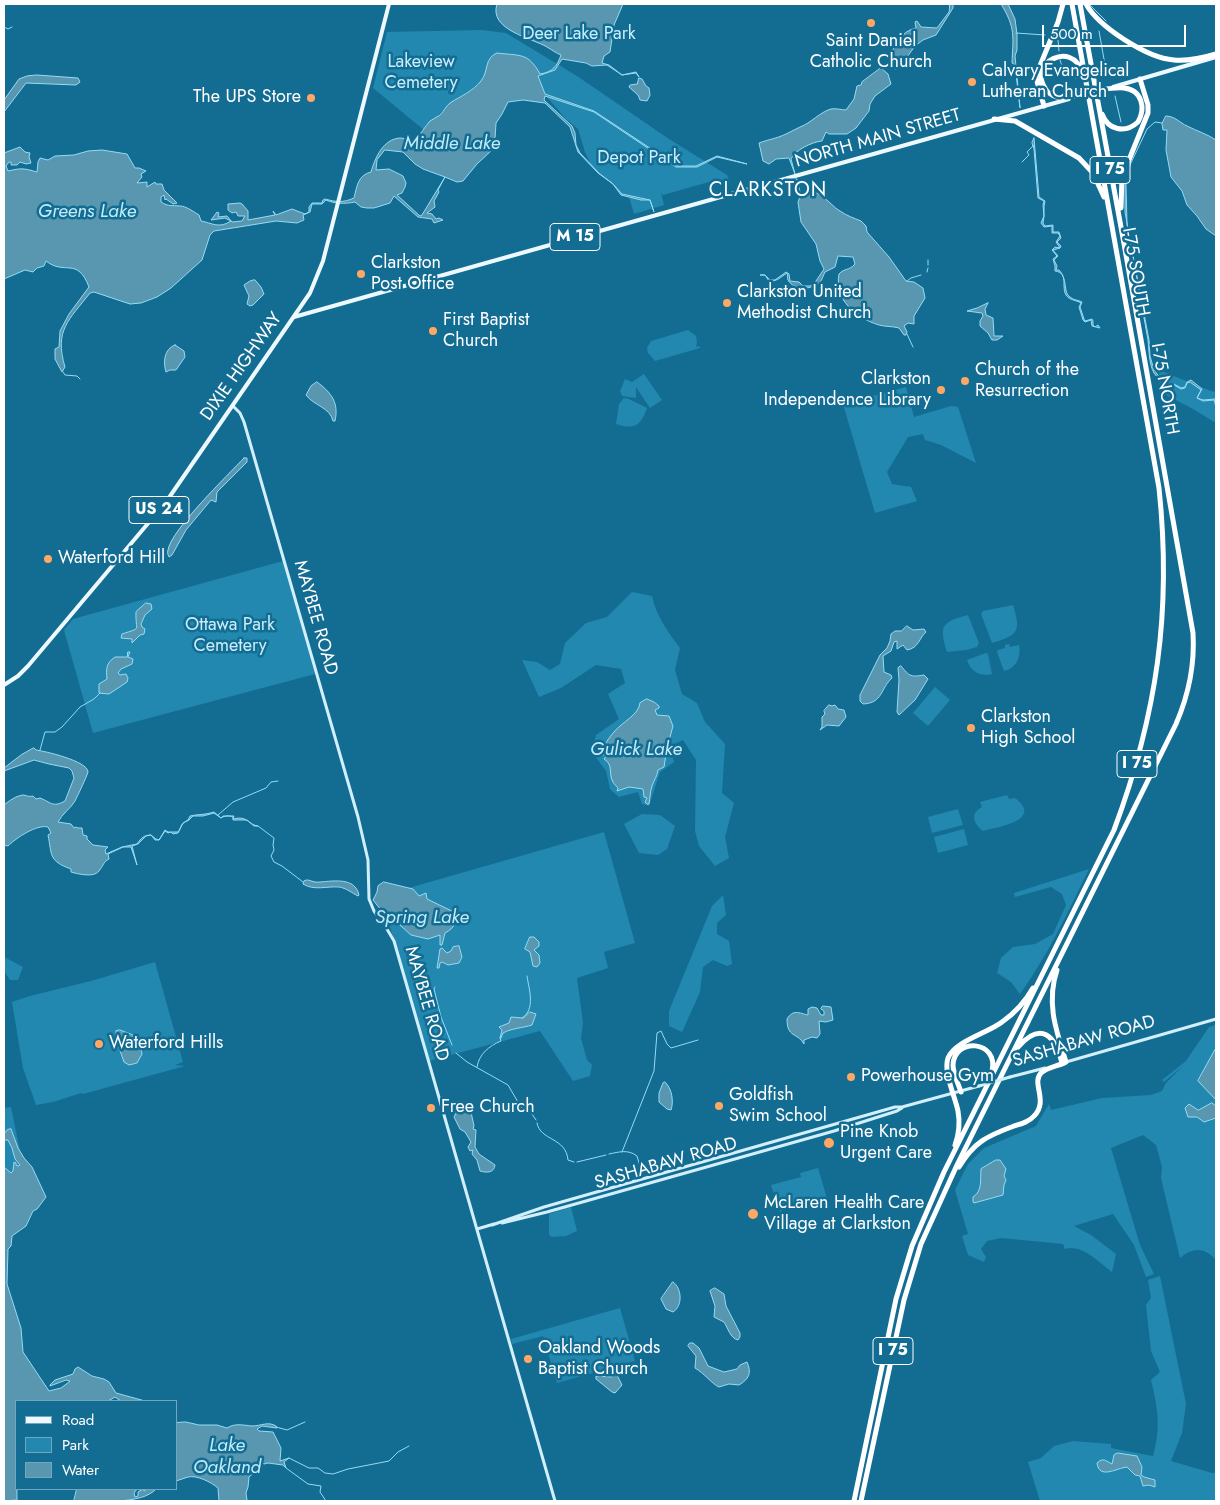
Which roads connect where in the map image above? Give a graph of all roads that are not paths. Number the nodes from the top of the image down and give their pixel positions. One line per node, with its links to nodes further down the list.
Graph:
1 (389, 4): 16 (main road, DIXIE HIGHWAY / US 24)
2 (1063, 4): 12 (highway)
3 (1072, 4): 8 (highway, I-75 SOUTH / I 75)
4 (1080, 4): 11 (highway, I-75 NORTH / I 75)
5 (1086, 4): 6 (highway)
6 (1216, 56): 7 (main road, M 15)
7 (1140, 79): 9 (main road, M 15); 14 (highway)
8 (1088, 88): 10 (highway); 15 (highway, I-75 SOUTH / I 75)
9 (1103, 89): 10 (main road, M 15, bridge); 11 (highway)
10 (1081, 96): 12 (main road, NORTH MAIN STREET / M 15)
11 (1098, 101): 14 (highway, I-75 NORTH / I 75)
12 (1044, 106): 13 (main road, NORTH MAIN STREET / M 15)
13 (994, 120): 15 (highway); 16 (main road, NORTH MAIN STREET / M 15)
14 (1124, 238): 19 (highway, I-75 NORTH / I 75)
15 (1116, 248): 20 (highway, I-75 SOUTH / I 75)
16 (294, 318): 17 (main road, DIXIE HIGHWAY / US 24)
17 (232, 406): 18 (main road, DIXIE HIGHWAY / US 24); 51 (main road, MAYBEE ROAD)
18 (4, 685)
19 (1068, 942): 22 (highway, I 75); 23 (highway)
20 (1048, 964): 24 (highway, I 75); 26 (highway)
21 (1216, 1019): 23 (main road, SASHABAW ROAD)
22 (1010, 1058): 23 (highway); 42 (highway, I 75)
23 (1064, 1063): 25 (main road, SASHABAW ROAD, bridge); 42 (highway)
24 (990, 1079): 25 (highway); 39 (highway, I 75)
25 (961, 1092): 26 (main road, SASHABAW ROAD)
26 (954, 1094): 27 (main road, SASHABAW ROAD); 39 (highway)
27 (887, 1112): 28 (main road, SASHABAW ROAD); 29 (main road, SASHABAW ROAD)
28 (856, 1119): 29 (main road); 30 (main road, SASHABAW ROAD)
29 (857, 1124): 32 (main road, SASHABAW ROAD)
30 (812, 1131): 31 (main road, SASHABAW ROAD); 32 (main road)
31 (793, 1136): 33 (main road); 34 (main road, SASHABAW ROAD)
32 (810, 1138): 33 (main road, SASHABAW ROAD)
33 (791, 1143): 36 (main road, SASHABAW ROAD)
34 (722, 1156): 35 (main road, SASHABAW ROAD); 36 (main road)
35 (705, 1161): 37 (main road, SASHABAW ROAD); 38 (main road)
36 (722, 1162): 38 (main road, SASHABAW ROAD)
37 (680, 1168): 40 (main road); 41 (main road, SASHABAW ROAD)
38 (702, 1168): 40 (main road, SASHABAW ROAD)
39 (946, 1169): 53 (highway, I 75)
40 (678, 1175): 43 (main road, SASHABAW ROAD)
41 (642, 1179): 43 (main road); 44 (main road, SASHABAW ROAD)
42 (951, 1180): 54 (highway, I 75)
43 (638, 1186): 45 (main road, SASHABAW ROAD)
44 (601, 1191): 45 (main road); 46 (main road, SASHABAW ROAD)
45 (601, 1197): 47 (main road, SASHABAW ROAD)
46 (575, 1198): 47 (main road); 48 (main road, SASHABAW ROAD)
47 (575, 1204): 49 (main road, SASHABAW ROAD)
48 (532, 1211): 49 (main road); 50 (main road, SASHABAW ROAD)
49 (530, 1216): 50 (main road, SASHABAW ROAD)
50 (492, 1225): 51 (main road, SASHABAW ROAD)
51 (477, 1229): 52 (main road, MAYBEE ROAD)
52 (555, 1501)
53 (854, 1501)
54 (862, 1501)

